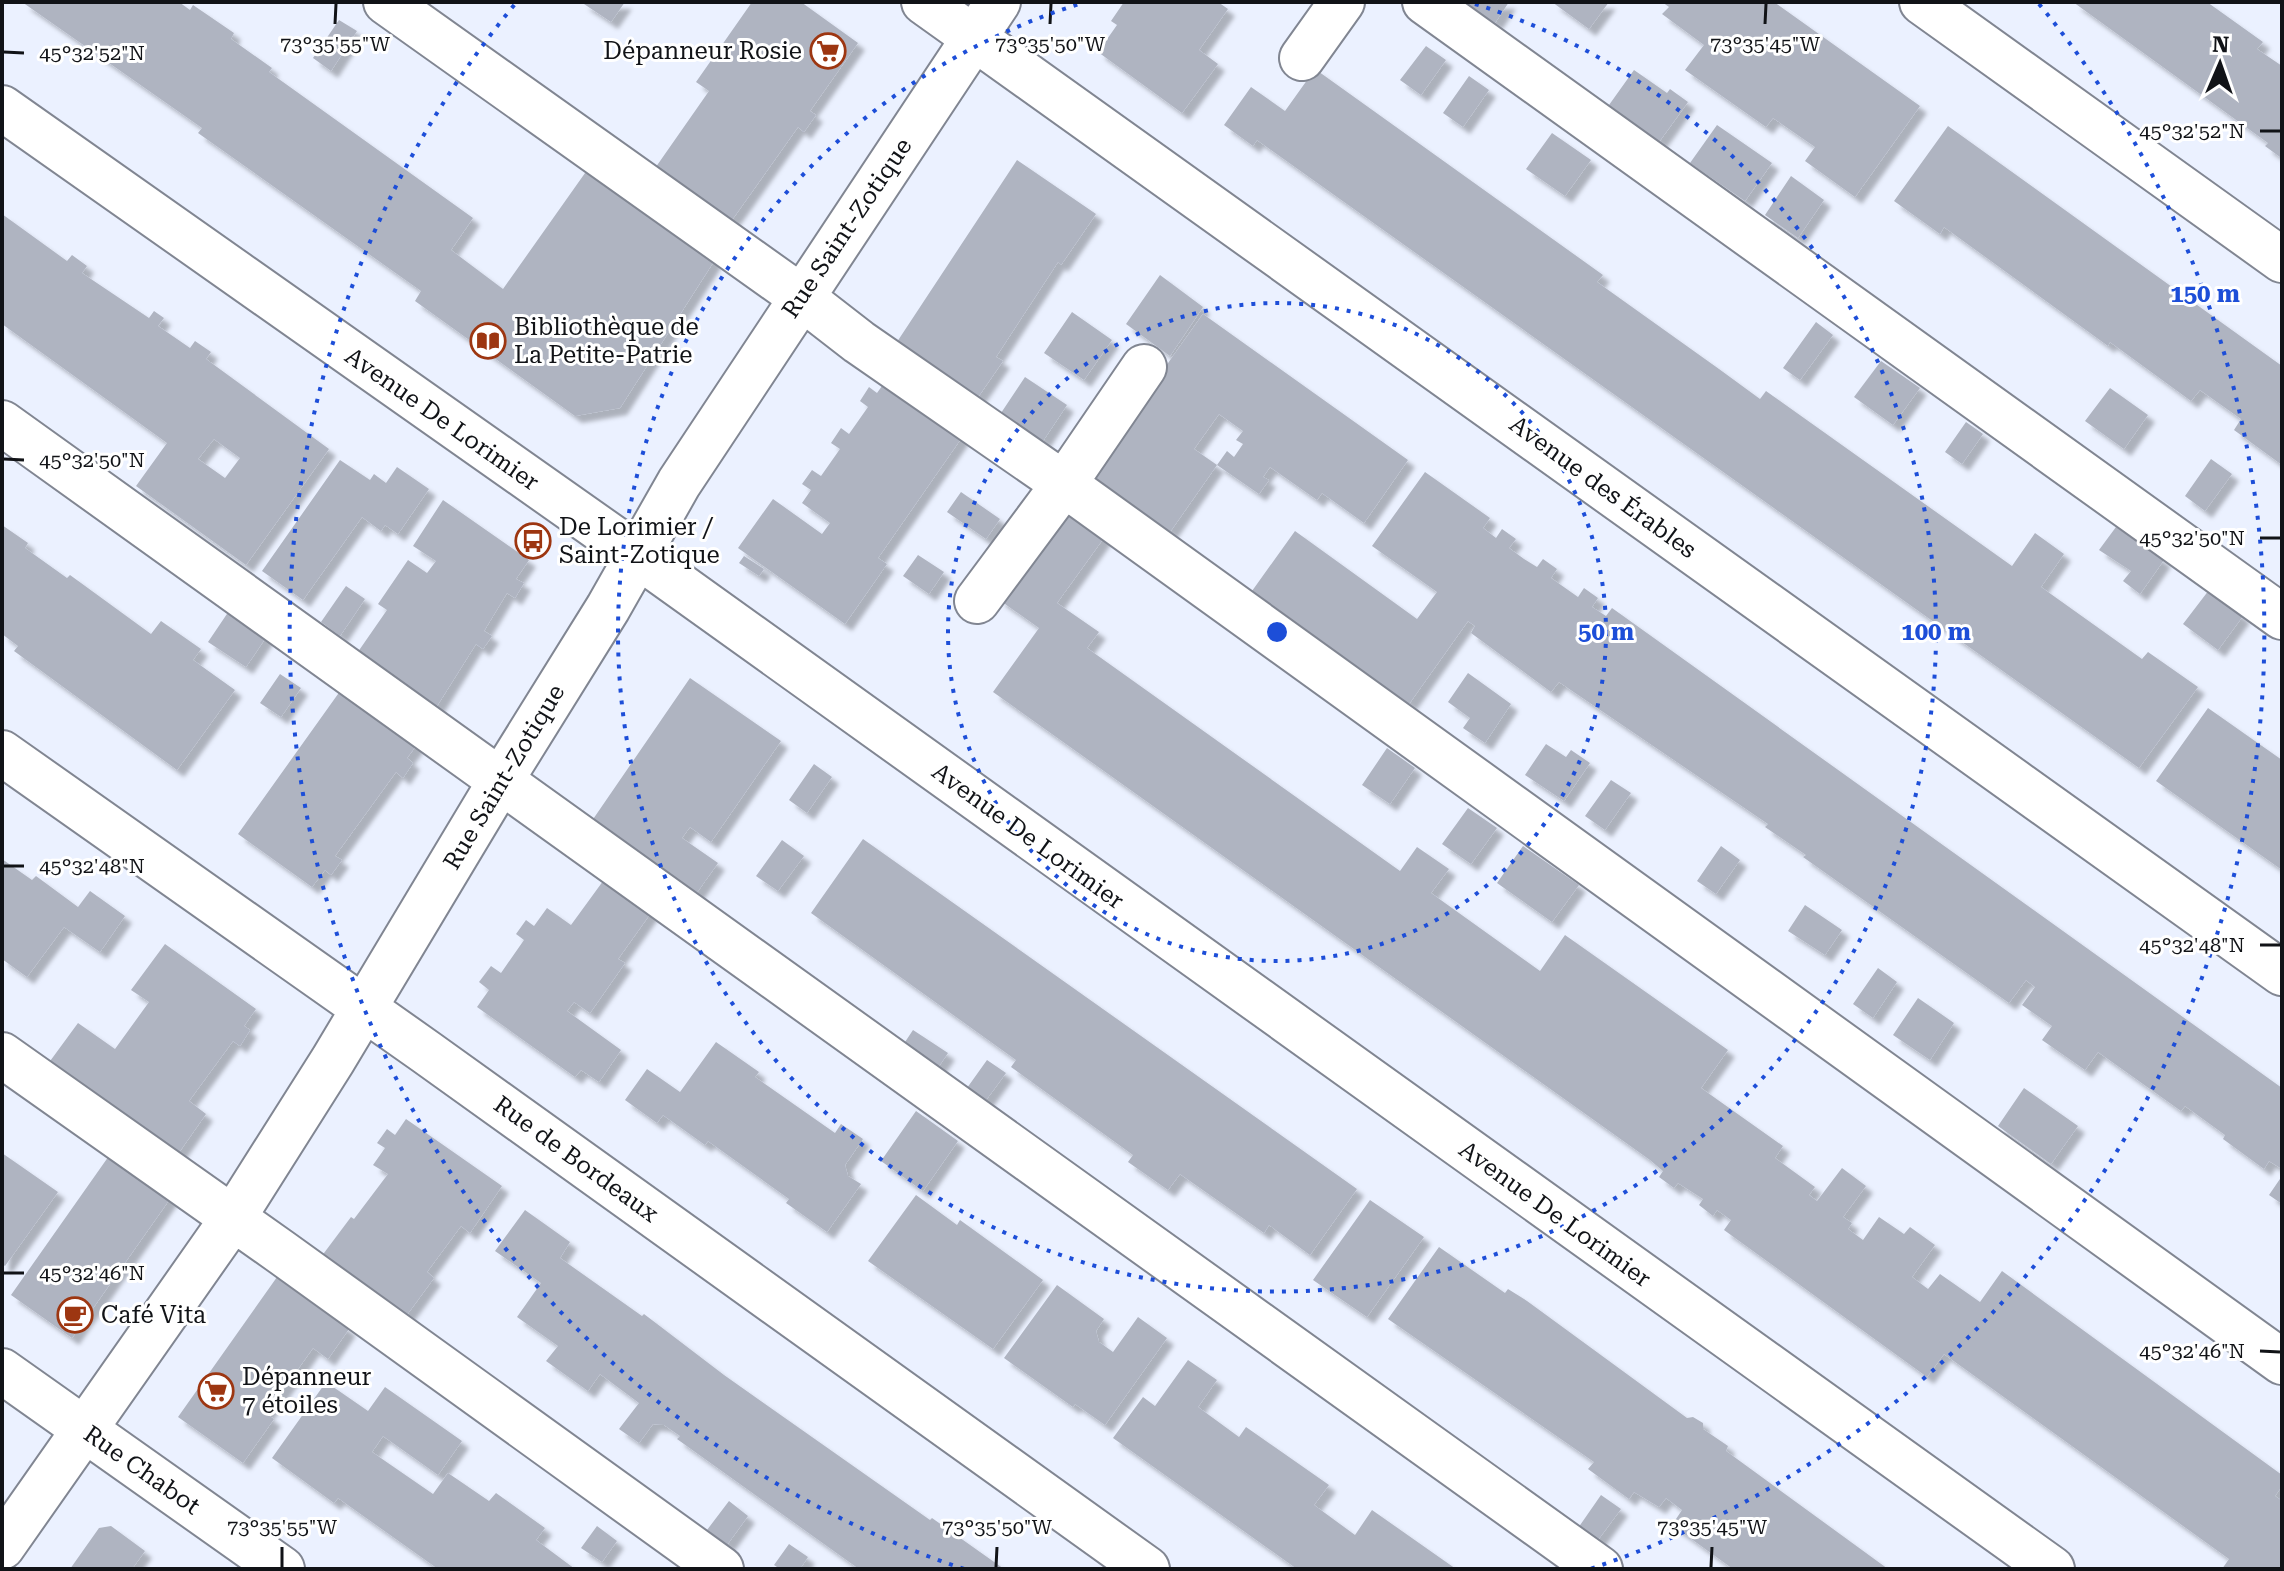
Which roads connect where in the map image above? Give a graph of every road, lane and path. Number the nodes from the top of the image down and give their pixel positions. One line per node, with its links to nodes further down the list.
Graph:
1 (386, 2): 10 (street)
2 (924, 2): 6 (street, Avenue des Érables)
3 (1342, 2): 7 (street)
4 (1425, 2): 16 (street)
5 (1922, 2): 9 (street)
6 (986, 20): 10 (street, Rue Saint-Zotique); 19 (street, Avenue des Érables)
7 (1302, 58)
8 (2, 108): 14 (street, Avenue De Lorimier)
9 (2282, 260)
10 (801, 297): 13 (street); 14 (street, Rue Saint-Zotique)
11 (1144, 367): 13 (street)
12 (2, 423): 18 (street)
13 (1064, 484): 15 (street); 23 (street)
14 (637, 555): 18 (street, Rue Saint-Zotique); 31 (street, Avenue De Lorimier)
15 (977, 601)
16 (2282, 617)
17 (2, 753): 20 (street, Rue de Bordeaux)
18 (501, 780): 20 (street, Rue Saint-Zotique); 30 (street)
19 (2282, 973)
20 (364, 1008): 22 (street, Rue Saint-Zotique); 29 (street, Rue de Bordeaux)
21 (2, 1055): 22 (street)
22 (233, 1218): 25 (street, Rue Saint-Zotique); 28 (street)
23 (2282, 1362)
24 (2, 1371): 25 (street, Rue Chabot)
25 (85, 1430): 26 (street, Rue Saint-Zotique); 27 (street, Rue Chabot)
26 (2, 1547)
27 (282, 1569)
28 (721, 1569)
29 (1147, 1569)
30 (1600, 1569)
31 (2052, 1569)

